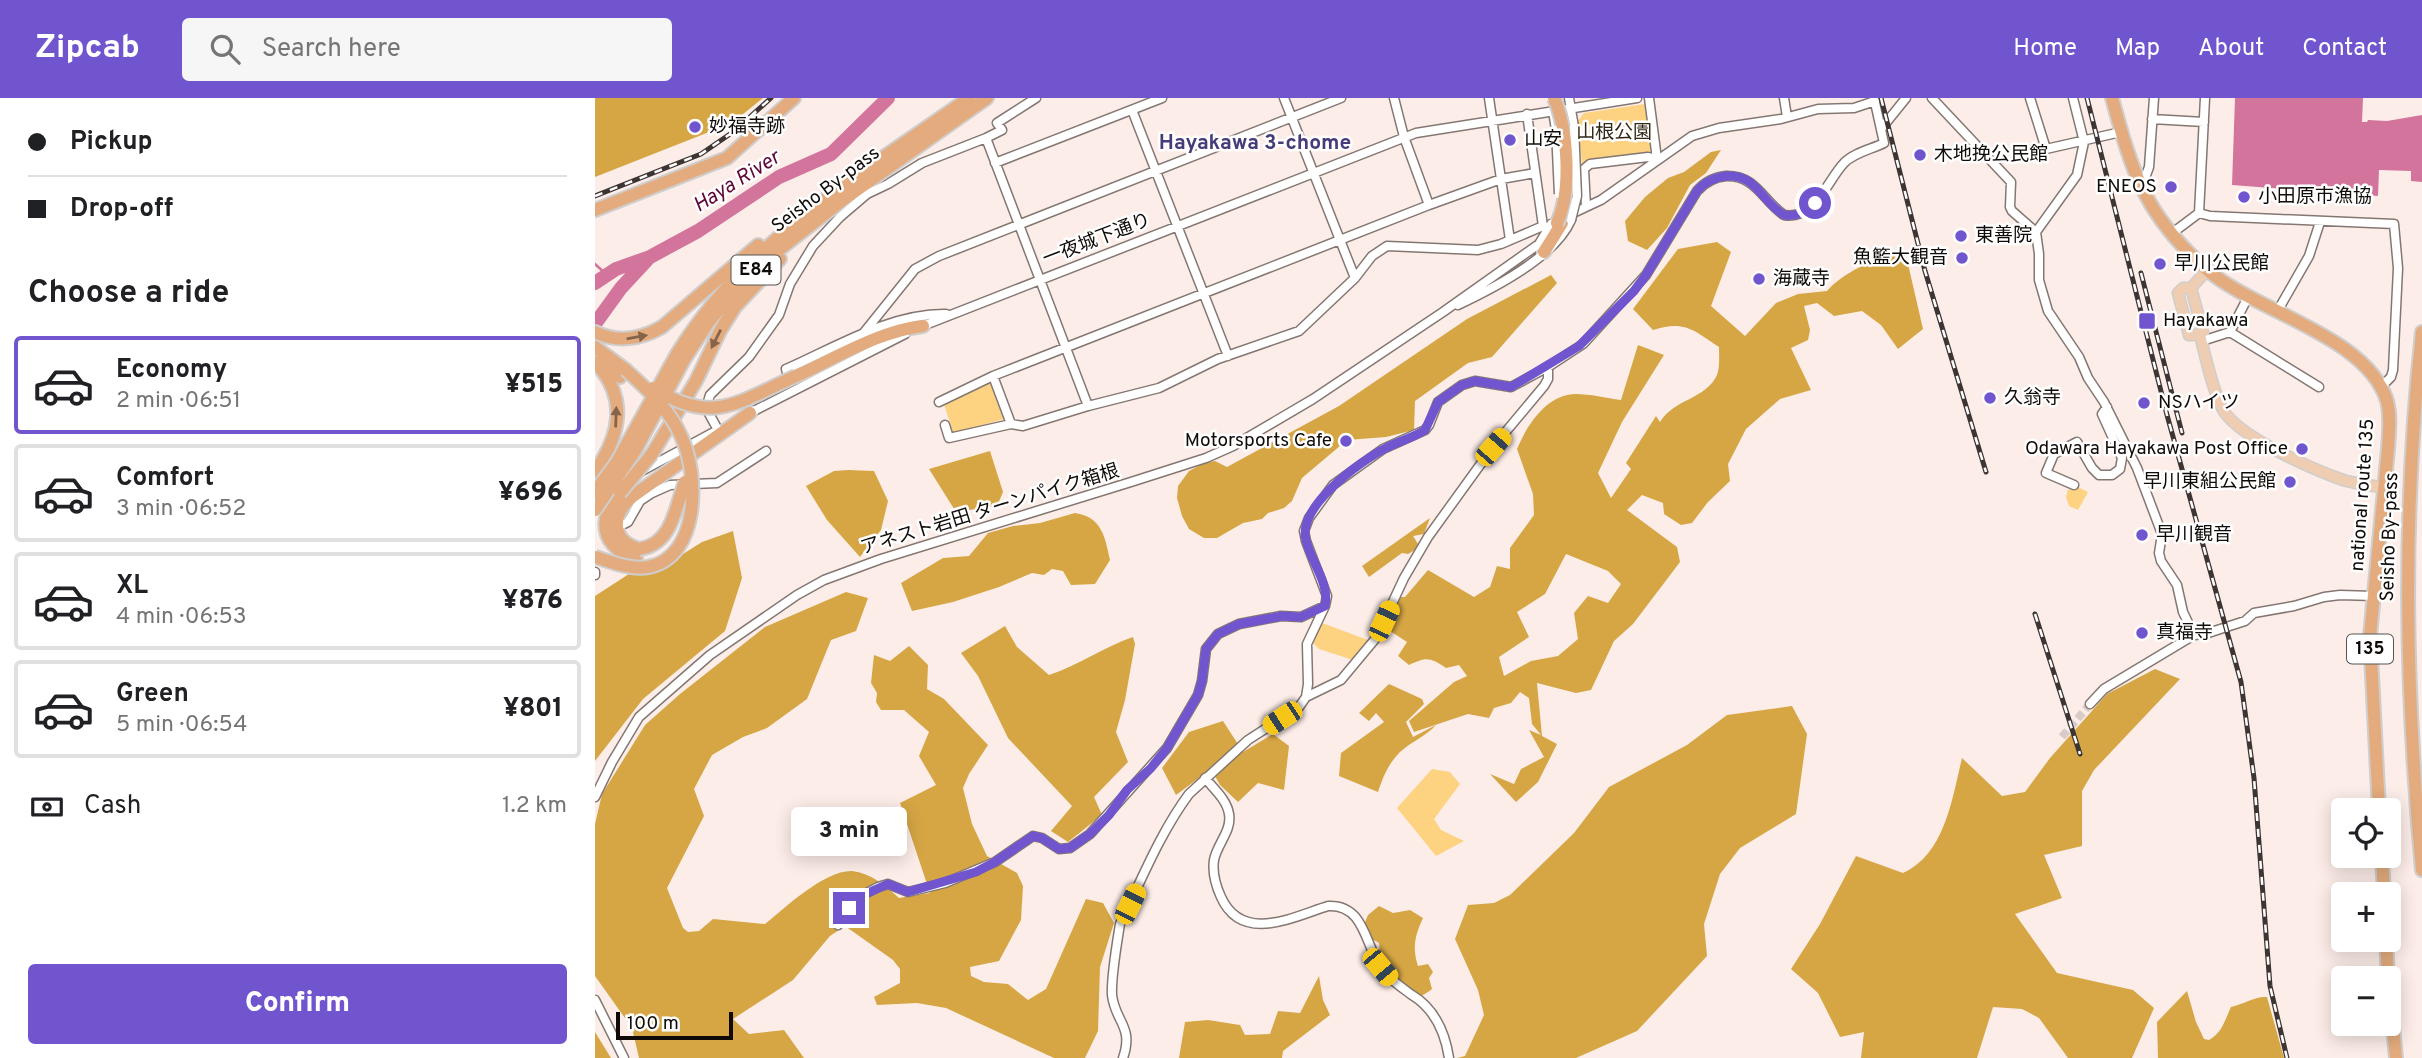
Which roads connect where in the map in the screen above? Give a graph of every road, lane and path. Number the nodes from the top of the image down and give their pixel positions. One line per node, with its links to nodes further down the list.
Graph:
1 (794, 98): 48 (highway)
2 (969, 98): 46 (highway, Seisho By-pass / E84)
3 (987, 98): 44 (highway, Seisho By-pass / E84)
4 (1036, 98): 35 (street)
5 (1162, 98): 25 (street)
6 (1285, 98): 27 (street)
7 (1341, 98): 27 (street)
8 (1394, 98): 34 (street)
9 (1489, 98): 30 (street)
10 (1559, 98): 51 (highway, bridge)
11 (1569, 98): 24 (street)
12 (1636, 98): 24 (street, 一夜城下通り)
13 (1649, 98): 37 (street)
14 (1784, 98): 28 (street)
15 (1906, 98): 32 (street)
16 (1932, 98): 54 (street)
17 (2030, 98): 36 (street)
18 (2073, 98): 36 (street)
19 (2112, 98): 33 (highway, national route 135 / 135)
20 (2154, 98): 29 (street)
21 (2205, 98): 31 (street)
22 (1874, 100): 28 (street); 32 (street)
23 (1553, 104): 24 (street, 一夜城下通り); 26 (street, 一夜城下通り); 51 (street, bridge); 51 (highway, bridge)
24 (1570, 108): 51 (street, bridge)
25 (1132, 110): 38 (street); 39 (street)
26 (1527, 114): 30 (street, 一夜城下通り); 41 (street)
27 (1292, 117): 39 (street); 40 (street)
28 (1787, 117): 37 (street)
29 (2152, 119): 31 (street); 43 (street)
30 (1492, 120): 34 (street, 一夜城下通り); 42 (street)
31 (2204, 122): 49 (street)
32 (1881, 129): 77 (street)
33 (2121, 132): 36 (street); 43 (highway, national route 135 / 135)
34 (1404, 137): 40 (street, 一夜城下通り); 45 (street)
35 (986, 138): 38 (street); 90 (street)
36 (2084, 142): 54 (street)
37 (1657, 159): 47 (street); 47 (street)
38 (995, 163): 52 (street)
39 (1156, 171): 52 (street); 53 (street)
40 (1314, 172): 53 (street, 一夜城下通り); 56 (street)
41 (1535, 173): 42 (street); 51 (street)
42 (1501, 178): 45 (street); 57 (street)
43 (2141, 189): 55 (highway, national route 135 / 135)
44 (844, 199): 74 (highway, Seisho By-pass / E84); 98 (highway, one-way to 98, bridge)
45 (1429, 205): 56 (street)
46 (817, 206): 67 (highway, one-way to 46); 74 (highway, Seisho By-pass / E84)
47 (1586, 207): 51 (street)
48 (595, 210)
49 (2199, 213): 50 (street); 55 (street)
50 (2320, 222): 64 (street); 82 (street)
51 (1557, 223): 57 (street); 58 (highway)
52 (1018, 224): 61 (street); 70 (street)
53 (1177, 225): 61 (street, 一夜城下通り); 62 (street)
54 (2036, 232): 86 (street)
55 (2171, 234): 59 (highway, national route 135 / 135)
56 (1340, 239): 60 (street); 62 (street)
57 (1510, 240): 60 (street)
58 (1542, 248): 106 (street, アネスト岩田 ターンパイク箱根)
59 (2207, 270): 63 (highway, national route 135 / 135); 71 (main road)
60 (1355, 278): 75 (street)
61 (1039, 279): 65 (street, 一夜城下通り); 72 (street)
62 (1203, 293): 72 (street); 75 (street)
63 (2248, 297): 64 (highway, national route 135 / 135); 68 (street)
64 (2277, 312): 82 (highway, national route 135 / 135)
65 (950, 314): 66 (street, 一夜城下通り); 70 (street)
66 (923, 326): 78 (highway, bridge); 83 (street, 一夜城下通り)
67 (595, 332)
68 (2229, 332): 71 (street); 81 (street)
69 (2422, 332): 109 (highway, Seisho By-pass)
70 (862, 335): 83 (street)
71 (2201, 338): 94 (main road)
72 (1066, 346): 79 (street); 85 (street)
73 (595, 347): 78 (highway)
74 (681, 356): 95 (highway, Seisho By-pass / E84, bridge); 96 (highway, Seisho By-pass / E84, bridge)
75 (1228, 356): 85 (street)
76 (595, 360): 92 (highway, one-way to 76); 98 (highway, bridge)
77 (1548, 367): 101 (street); 103 (street)
78 (626, 370): 99 (highway, bridge)
79 (993, 376): 84 (street); 88 (street)
80 (2422, 377): 108 (highway, Seisho By-pass)
81 (2319, 387)
82 (2381, 387): 94 (highway, national route 135 / 135)
83 (792, 390): 87 (street, 一夜城下通り)
84 (939, 402)
85 (1088, 406): 88 (street)
86 (2107, 407): 93 (street); 102 (street)
87 (750, 413): 90 (street, 一夜城下通り); 98 (highway)
88 (1011, 424): 89 (street)
89 (945, 425)
90 (718, 430): 95 (street, 一夜城下通り)
91 (766, 451): 97 (street)
92 (595, 472)
93 (2074, 485)
94 (2385, 488): 100 (highway, national route 135 / 135)
95 (595, 490)
96 (595, 510)
97 (624, 524)
98 (638, 553)
99 (595, 557)
100 (2374, 596): 102 (street); 107 (highway, national route 135 / 135)
101 (1325, 606): 103 (street); 110 (street)
102 (2194, 635): 104 (street)
103 (1306, 697): 105 (street)
104 (2090, 704)
105 (1205, 778): 114 (street); 115 (street)
106 (595, 797)
107 (2378, 798)
108 (2422, 827)
109 (2422, 870)
110 (838, 925)
111 (595, 1000): 113 (street)
112 (2394, 1036): 116 (highway)
113 (624, 1058)
114 (1123, 1058)
115 (1449, 1058)
116 (2396, 1058)

